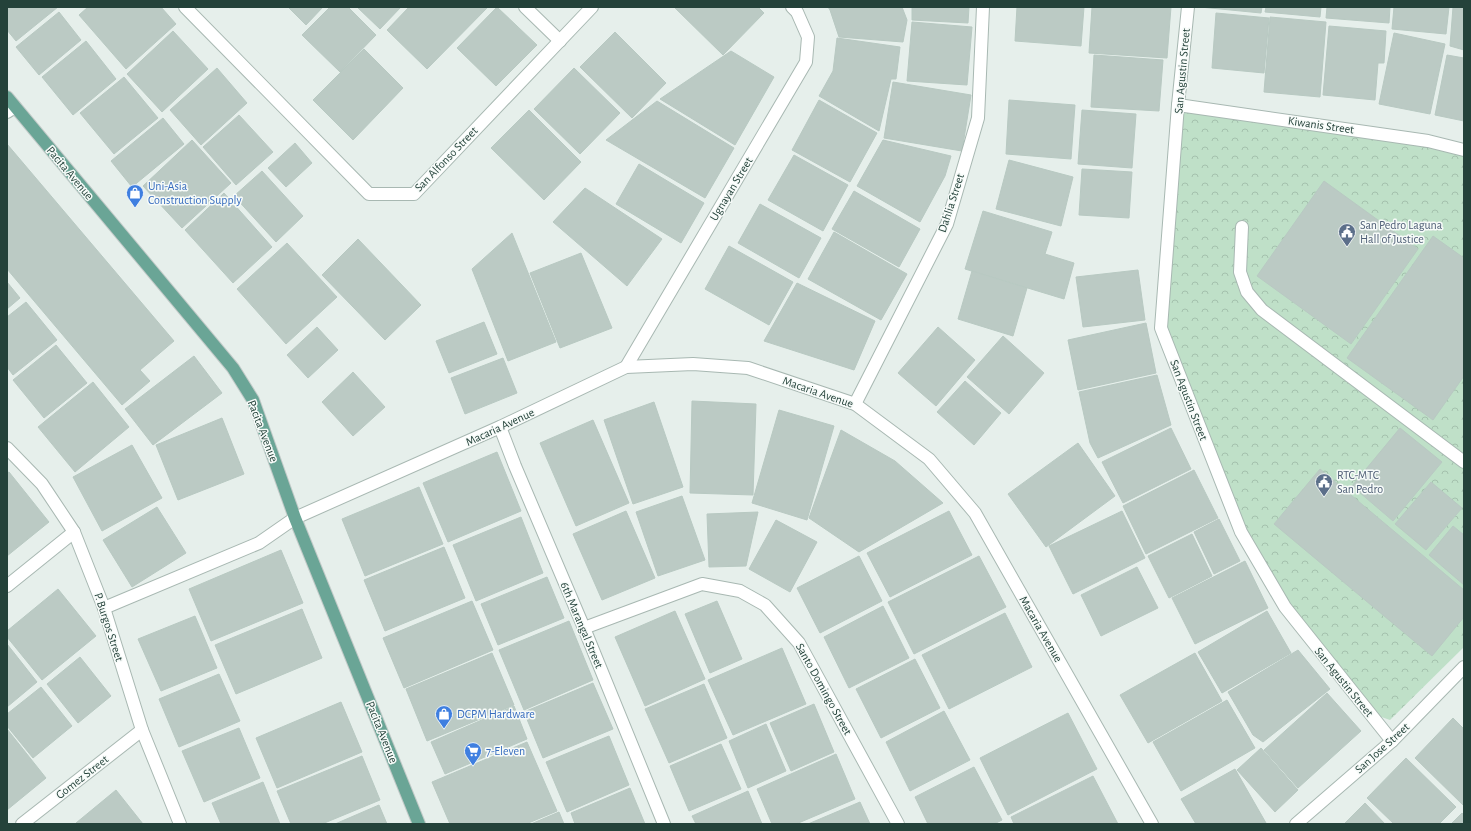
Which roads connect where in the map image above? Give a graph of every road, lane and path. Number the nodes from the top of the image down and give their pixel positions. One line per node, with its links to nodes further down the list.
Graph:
1 (185, 7): 7 (street, San Alfonso Street)
2 (525, 7): 7 (street)
3 (592, 7): 7 (street, San Alfonso Street)
4 (792, 7): 13 (street, Ugnayan Street)
5 (983, 7): 14 (street, Dahlia Street)
6 (1188, 7): 9 (street, San Agustin Street)
7 (560, 41)
8 (7, 97): 10 (main road, Pacita Avenue)
9 (1178, 105): 11 (street, Kiwanis Street); 25 (street, San Agustin Street)
10 (11, 110): 18 (main road, Pacita Avenue)
11 (1464, 150)
12 (1242, 227): 17 (street)
13 (626, 367): 14 (street, Macaria Avenue); 15 (street, Macaria Avenue)
14 (856, 404): 31 (street, Macaria Avenue)
15 (500, 427): 18 (street, Macaria Avenue); 22 (street, 6th Marangal Street)
16 (7, 448): 19 (street, P. Burgos Street)
17 (1464, 462)
18 (295, 518): 21 (street, Macaria Avenue); 28 (main road, Pacita Avenue)
19 (74, 532): 20 (street); 21 (street, P. Burgos Street)
20 (7, 586)
21 (104, 608): 24 (street, P. Burgos Street)
22 (584, 628): 29 (street, 6th Marangal Street); 30 (street, Santo Domingo Street)
23 (1464, 667): 25 (street, San Jose Street)
24 (142, 730): 26 (street, Gomez Street); 27 (street, P. Burgos Street)
25 (1392, 741): 32 (street, San Jose Street)
26 (22, 824)
27 (180, 824)
28 (419, 824)
29 (664, 824)
30 (898, 824)
31 (1152, 824)
32 (1296, 824)

